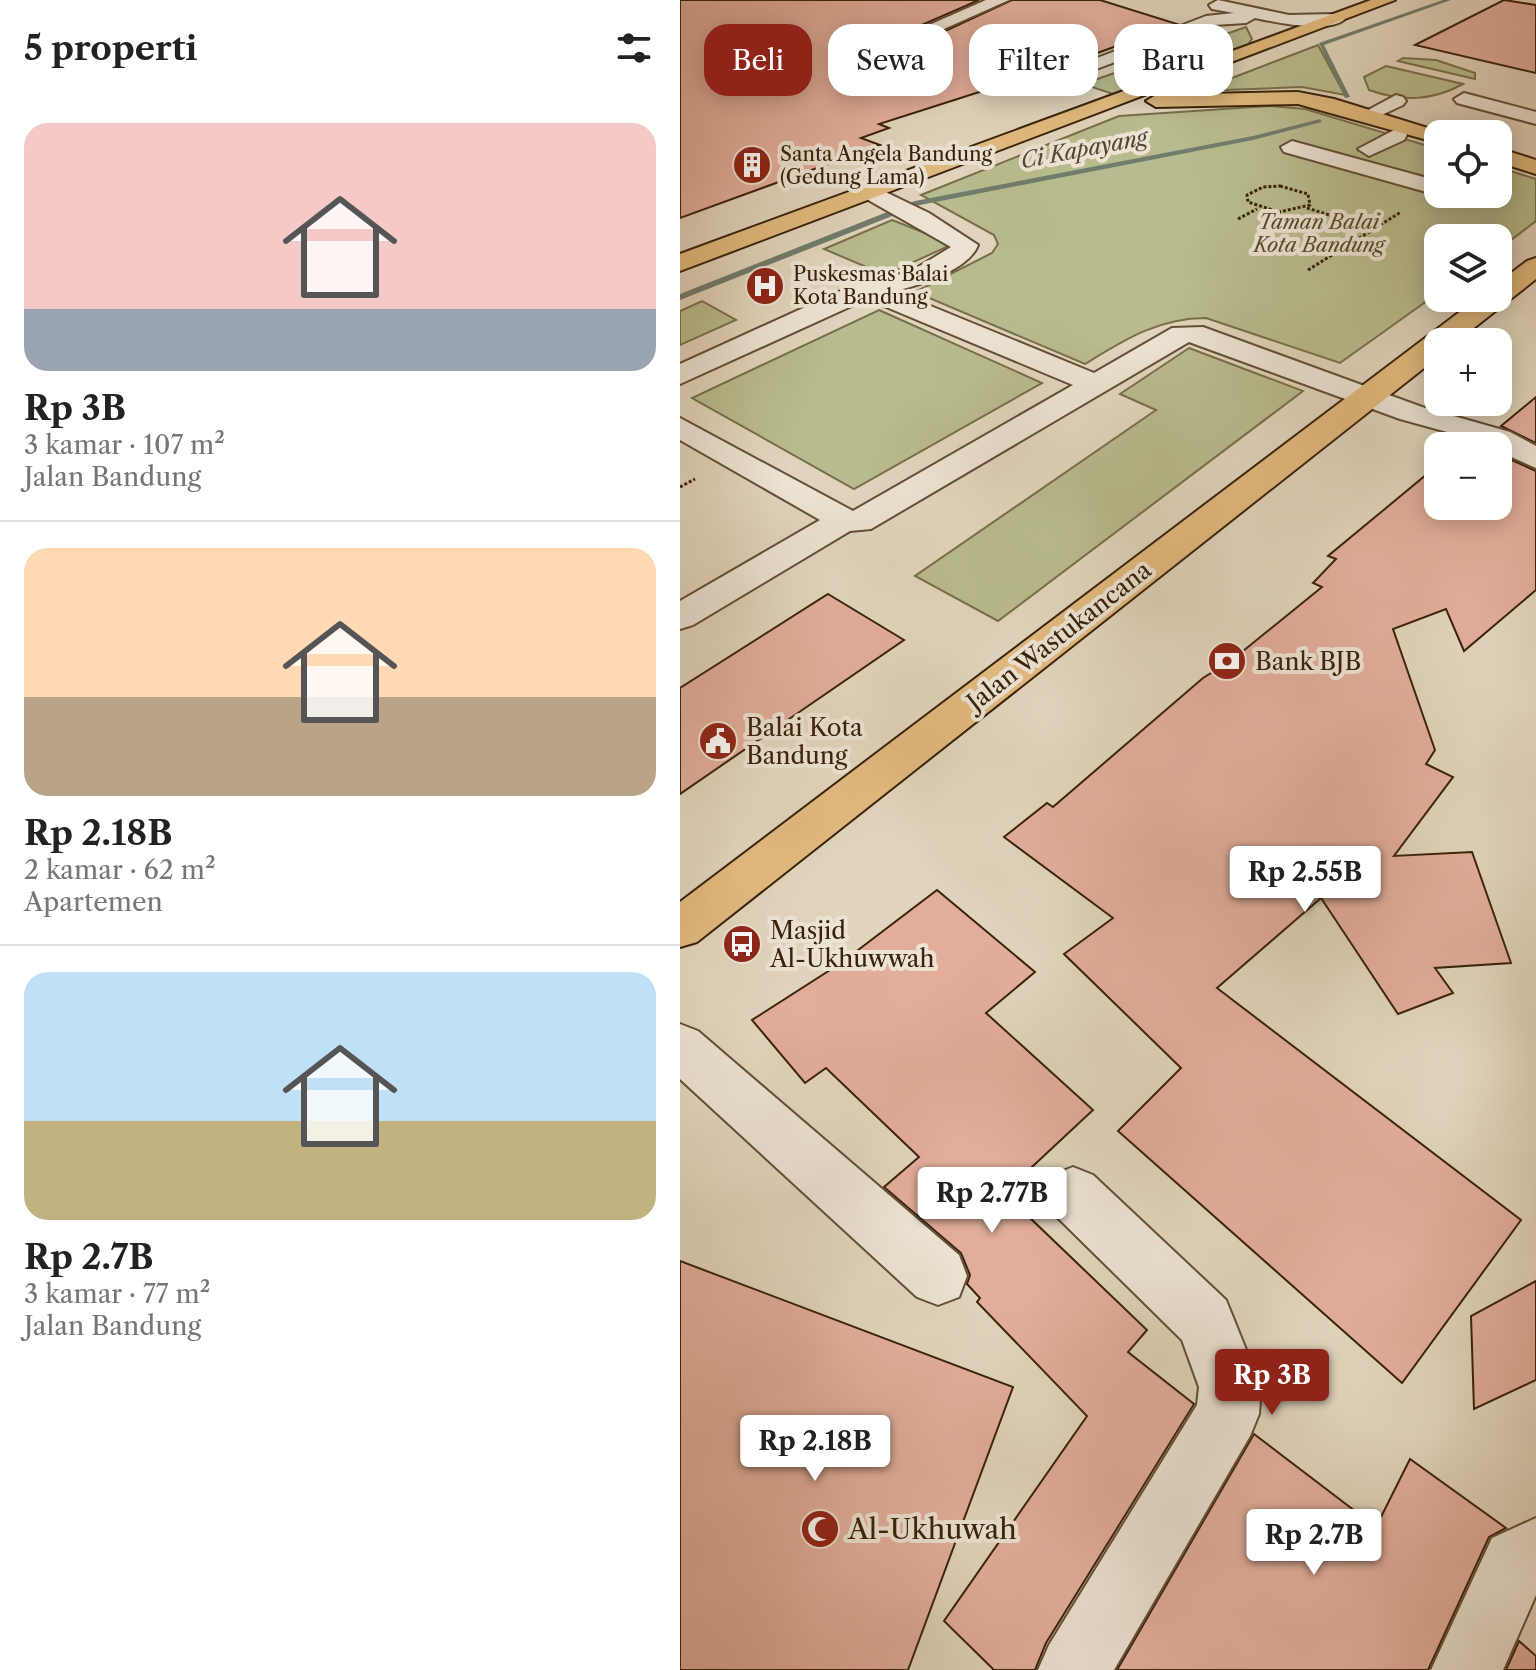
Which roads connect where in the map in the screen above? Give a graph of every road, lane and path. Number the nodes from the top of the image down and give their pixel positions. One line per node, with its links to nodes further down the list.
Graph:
1 (1001, 0): 9 (street)
2 (1200, 0): 5 (street)
3 (1317, 0): 6 (street)
4 (1387, 0): 8 (main road)
5 (1228, 7): 6 (street); 7 (street)
6 (1271, 16): 8 (street)
7 (1246, 18): 10 (street); 11 (street)
8 (1336, 19): 10 (main road)
9 (943, 24)
10 (1251, 53): 14 (main road)
11 (1098, 62)
12 (1464, 99): 16 (street)
13 (1389, 100): 15 (street)
14 (1118, 102): 15 (main road); 26 (main road)
15 (1362, 113): 17 (main road)
16 (1536, 118)
17 (1402, 132): 19 (main road); 21 (street)
18 (1312, 133): 21 (street)
19 (1424, 135)
20 (1292, 147): 25 (street)
21 (1369, 149): 23 (street)
22 (1512, 159): 24 (main road)
23 (1424, 164)
24 (1536, 167)
25 (1424, 184)
26 (871, 192): 32 (main road); 36 (street)
27 (1405, 204): 31 (path)
28 (1258, 208): 29 (path); 29 (path); 30 (path)
29 (1306, 208): 31 (path)
30 (1238, 219)
31 (1374, 229): 34 (path)
32 (680, 263)
33 (1536, 266): 35 (main road, Jalan Wastukancana)
34 (1308, 270)
35 (1512, 285)
36 (867, 289): 40 (street); 41 (street)
37 (1478, 312): 38 (main road, Jalan Wastukancana)
38 (1457, 328)
39 (1424, 354): 42 (main road, Jalan Wastukancana)
40 (680, 375)
41 (1095, 384): 42 (street); 45 (street)
42 (1368, 397): 44 (street); 47 (main road, Jalan Wastukancana)
43 (680, 427): 45 (street)
44 (1536, 458)
45 (844, 520): 46 (street)
46 (680, 617)
47 (680, 928)
48 (680, 1047): 50 (street)
49 (1073, 1194): 52 (street)
50 (938, 1276)
51 (1536, 1552): 53 (street)
52 (1074, 1670)
53 (1467, 1670)

